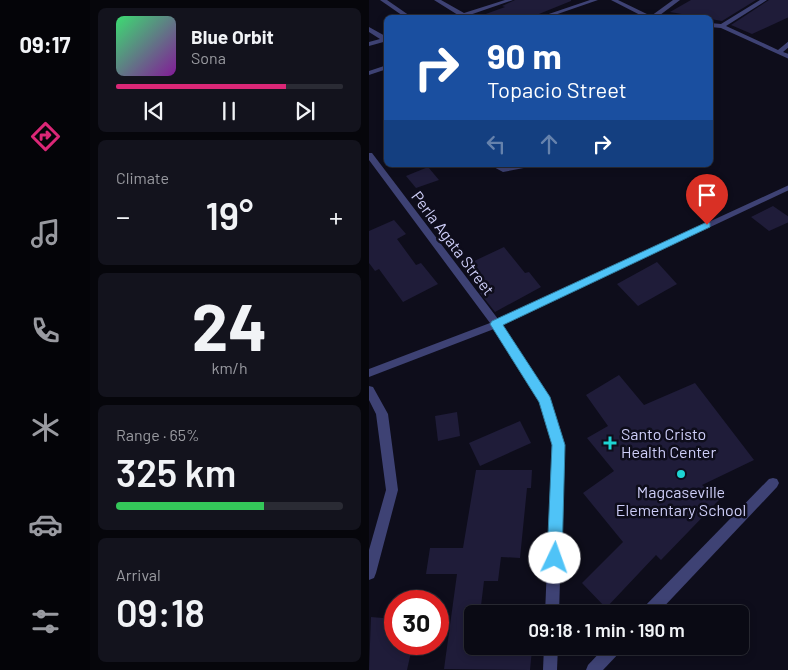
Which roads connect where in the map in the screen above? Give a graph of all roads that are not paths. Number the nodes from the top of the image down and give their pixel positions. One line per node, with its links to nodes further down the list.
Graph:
1 (383, 0): 10 (street)
2 (437, 0): 11 (street)
3 (493, 0): 9 (street)
4 (509, 0): 9 (street)
5 (595, 0): 12 (street)
6 (614, 0): 13 (street)
7 (677, 0): 14 (street)
8 (764, 0): 16 (street)
9 (499, 3): 11 (street)
10 (406, 15)
11 (463, 15)
12 (548, 15)
13 (645, 15)
14 (655, 15)
15 (713, 25): 16 (street)
16 (722, 26): 22 (street)
17 (369, 29): 18 (street)
18 (384, 38)
19 (384, 39): 20 (street)
20 (369, 44)
21 (788, 44): 22 (street)
22 (779, 52): 23 (street)
23 (788, 57)
24 (384, 68): 25 (street)
25 (369, 73)
26 (369, 155): 30 (street, Perla Agata Street)
27 (498, 167): 28 (street)
28 (519, 167)
29 (788, 187): 30 (street)
30 (496, 324): 31 (street); 35 (street, Perla Agata Street)
31 (369, 373)
32 (369, 390): 34 (street)
33 (773, 483): 36 (street)
34 (369, 573)
35 (552, 605)
36 (656, 605)
37 (551, 655): 39 (street)
38 (607, 655): 40 (street)
39 (550, 670)
40 (593, 670)

